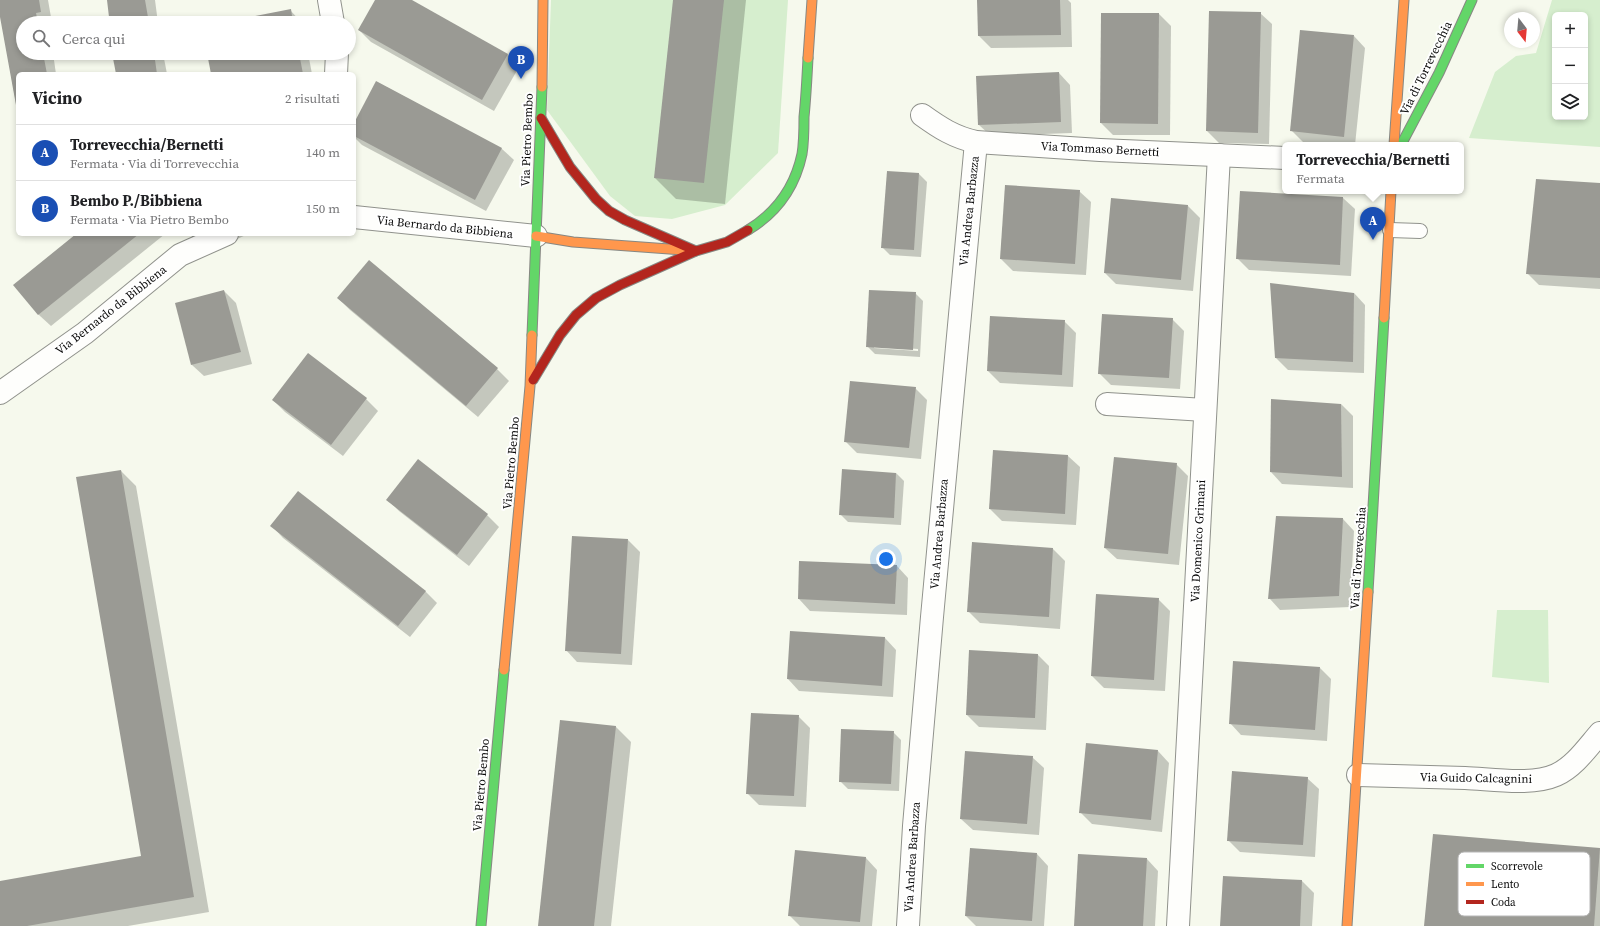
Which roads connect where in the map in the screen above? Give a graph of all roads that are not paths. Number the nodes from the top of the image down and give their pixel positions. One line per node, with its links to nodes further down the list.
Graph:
1 (329, 0): 6 (street)
2 (543, 0): 10 (street, Via Pietro Bembo)
3 (812, 0): 22 (street)
4 (1404, 0): 12 (street, Via di Torrevecchia)
5 (1472, 0): 13 (street, Via di Torrevecchia)
6 (332, 16)
7 (337, 60): 8 (street)
8 (336, 72)
9 (922, 115): 11 (street, Via Tommaso Bernetti)
10 (540, 118): 21 (street, Via Pietro Bembo); 22 (street)
11 (976, 142): 14 (street, Via Tommaso Bernetti); 30 (street, Via Andrea Barbazza)
12 (1394, 142)
13 (1403, 142)
14 (1219, 155): 15 (street, Via Tommaso Bernetti); 26 (street, Via Domenico Grimani)
15 (1282, 158)
16 (1391, 194): 18 (street, Via di Torrevecchia)
17 (356, 217): 21 (street, Via Bernardo da Bibbiena)
18 (1390, 230): 19 (lane); 28 (street, Via di Torrevecchia)
19 (1420, 231)
20 (223, 236): 24 (street, Via Bernardo da Bibbiena)
21 (536, 236): 22 (street); 23 (street, Via Pietro Bembo)
22 (696, 251): 23 (street)
23 (530, 386): 29 (street, Via Pietro Bembo)
24 (0, 393)
25 (1107, 404): 26 (street)
26 (1205, 410): 31 (street, Via Domenico Grimani)
27 (1600, 734): 28 (street, Via Guido Calcagnini)
28 (1358, 775): 32 (street, Via di Torrevecchia)
29 (481, 926)
30 (908, 926)
31 (1178, 926)
32 (1347, 926)

